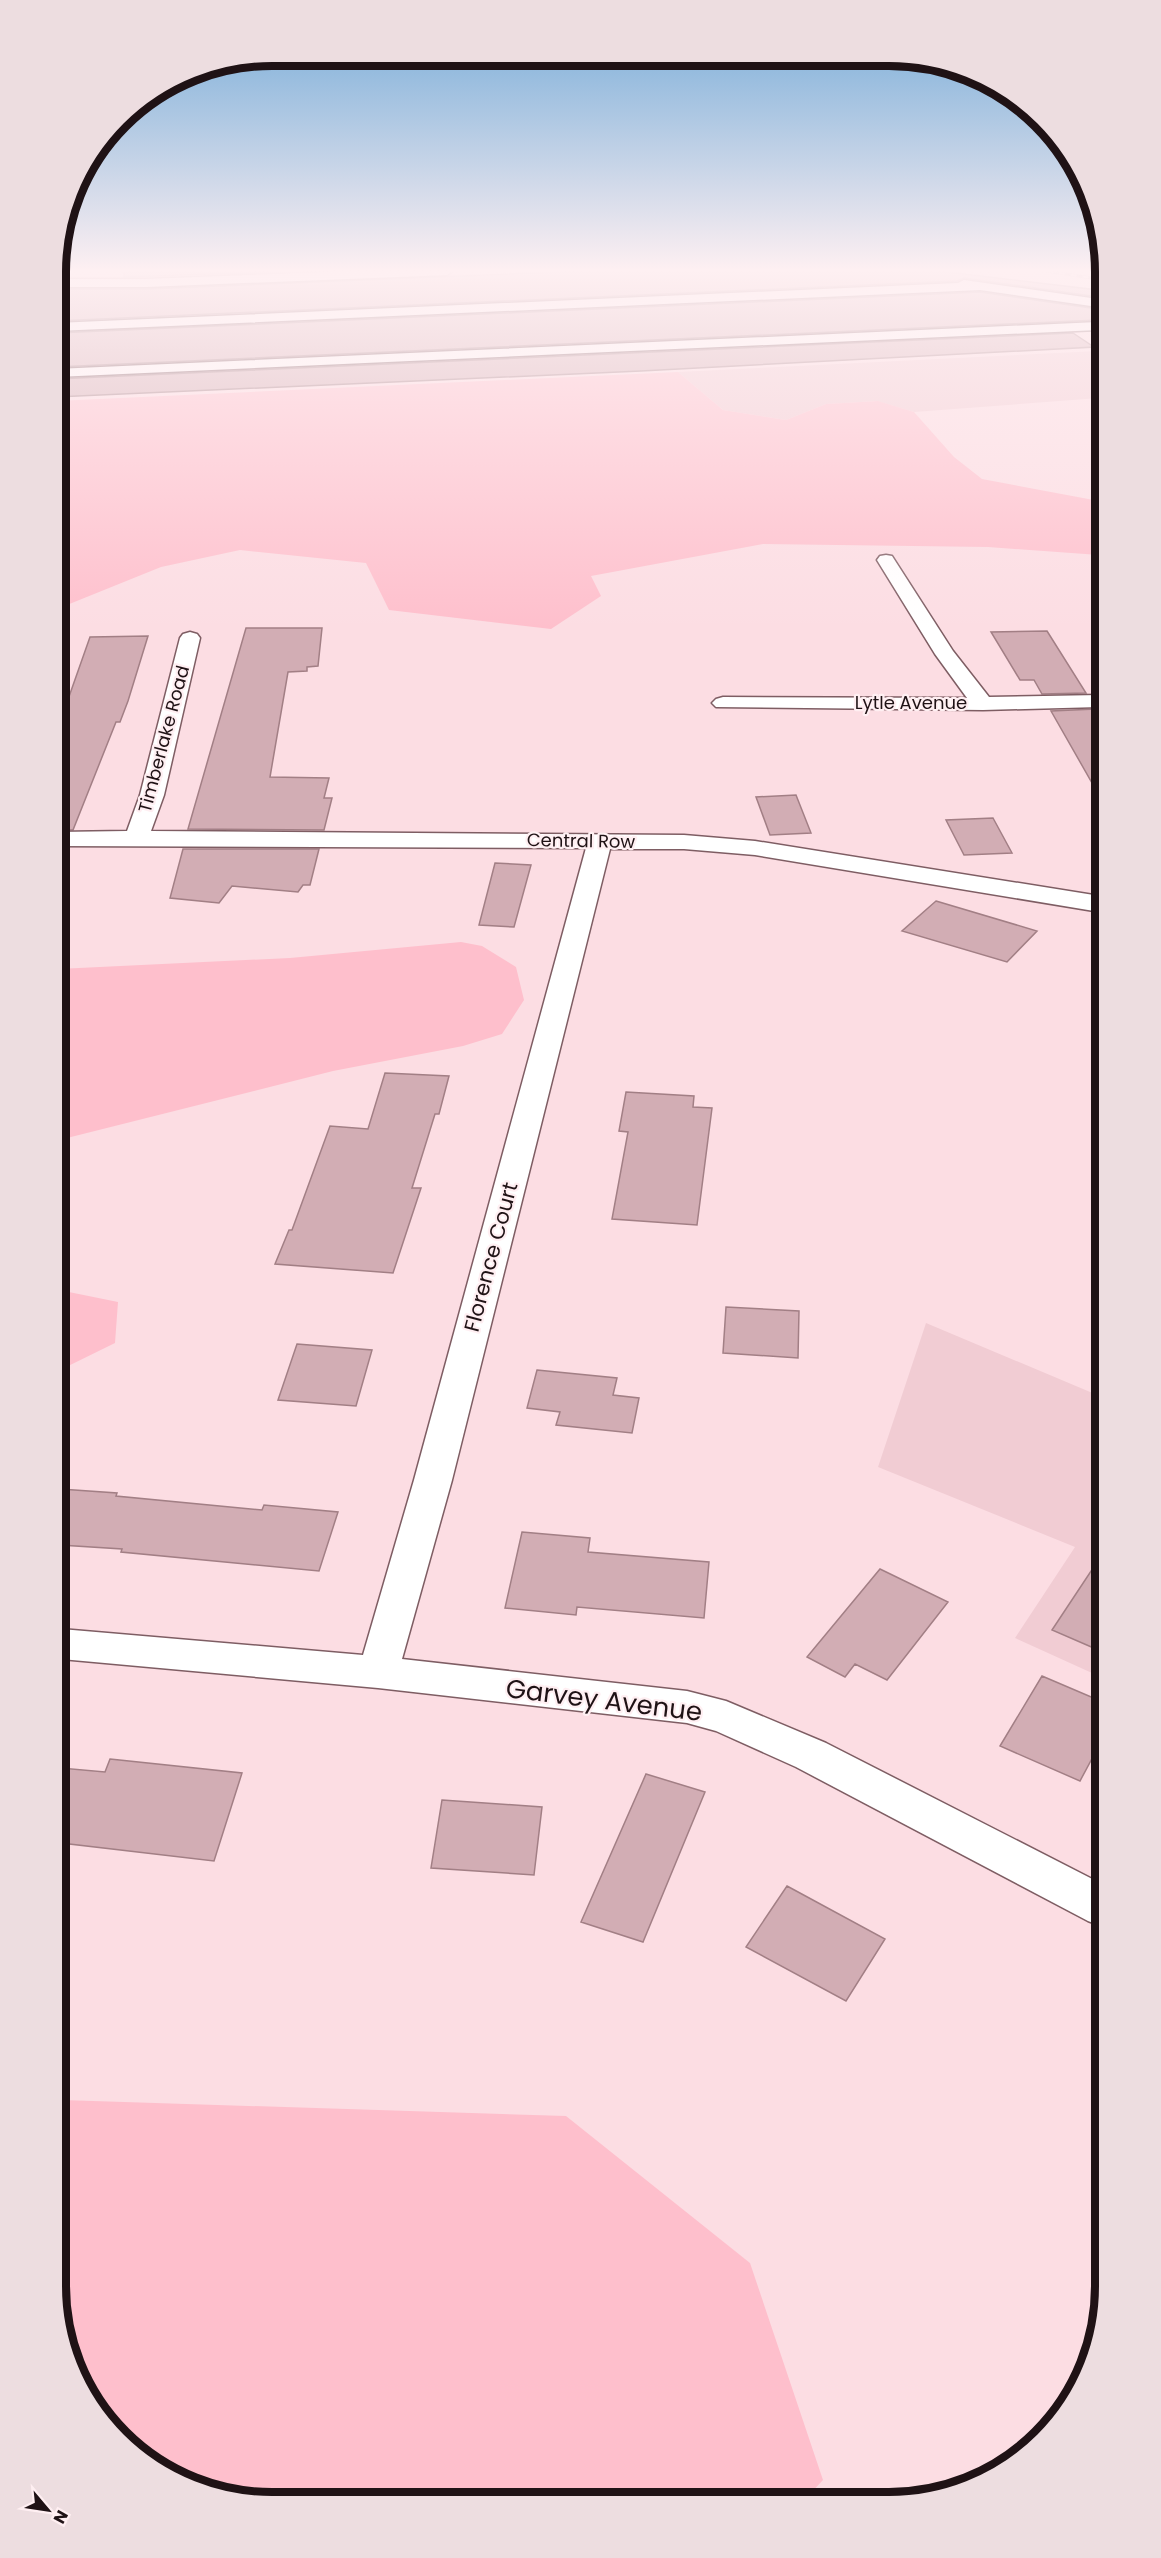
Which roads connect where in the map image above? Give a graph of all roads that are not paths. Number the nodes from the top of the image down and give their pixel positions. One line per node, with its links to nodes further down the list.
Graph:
1 (886, 560): 5 (street)
2 (190, 638): 7 (street, Timberlake Road)
3 (1095, 701): 5 (street, Lytle Avenue)
4 (723, 703): 5 (street, Lytle Avenue)
5 (983, 704)
6 (66, 839): 7 (street, Central Row)
7 (136, 839): 8 (street, Central Row)
8 (600, 841): 9 (street, Central Row); 11 (street, Florence Court)
9 (1095, 903)
10 (66, 1644): 11 (street, Garvey Avenue)
11 (378, 1672): 12 (street, Garvey Avenue)
12 (1095, 1901)

